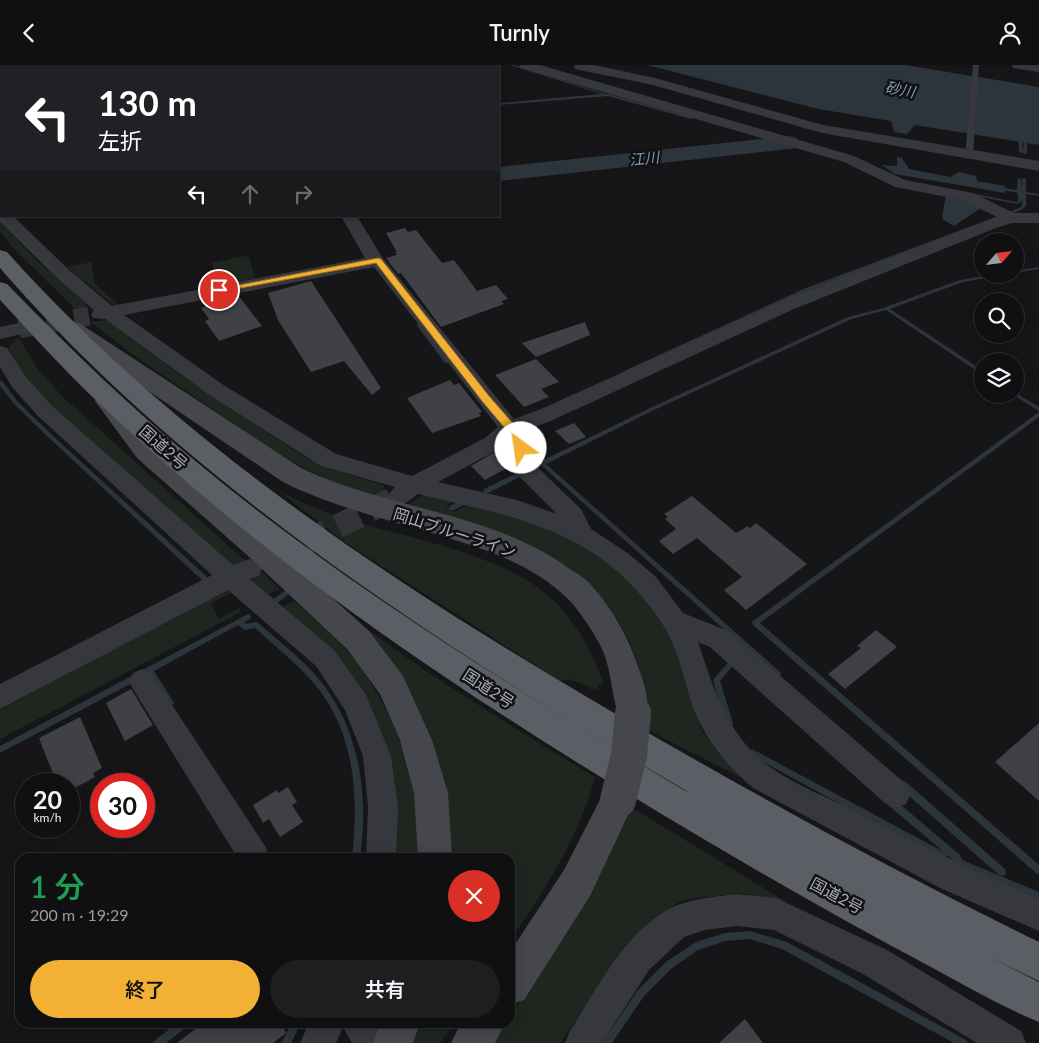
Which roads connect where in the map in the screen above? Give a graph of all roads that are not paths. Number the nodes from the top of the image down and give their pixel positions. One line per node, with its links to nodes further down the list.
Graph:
1 (526, 65): 9 (street)
2 (576, 65): 6 (street)
3 (976, 65): 7 (lane)
4 (1018, 65): 5 (street)
5 (1039, 68)
6 (695, 94): 7 (street); 9 (street)
7 (969, 152): 8 (street)
8 (1039, 166)
9 (877, 173): 10 (street)
10 (1006, 216): 13 (street); 24 (street)
11 (3, 217): 17 (street)
12 (349, 217): 15 (street)
13 (1039, 219)
14 (0, 256): 18 (highway, 国道2号)
15 (373, 260): 17 (street); 24 (street)
16 (0, 288): 23 (highway, 国道2号)
17 (109, 313): 19 (street); 25 (street)
18 (54, 316): 36 (highway, 国道2号); 37 (main road, 岡山ブルーライン, bridge)
19 (89, 317)
20 (19, 329): 21 (street)
21 (0, 333)
22 (0, 352): 27 (street)
23 (97, 389): 34 (main road); 38 (highway, 国道2号)
24 (510, 428): 25 (street); 26 (street)
25 (405, 492): 26 (street)
26 (582, 535): 28 (street)
27 (240, 573): 30 (street); 33 (street)
28 (674, 620): 31 (street); 35 (street)
29 (142, 681): 32 (street)
30 (0, 697)
31 (896, 794)
32 (251, 853)
33 (381, 853)
34 (436, 853)
35 (1039, 915)
36 (1039, 962)
37 (515, 979)
38 (1039, 1003)
39 (325, 1028): 41 (street)
40 (481, 1028): 42 (main road)
41 (317, 1043)
42 (470, 1043)
43 (582, 1043): 44 (street)
44 (1009, 1043)

